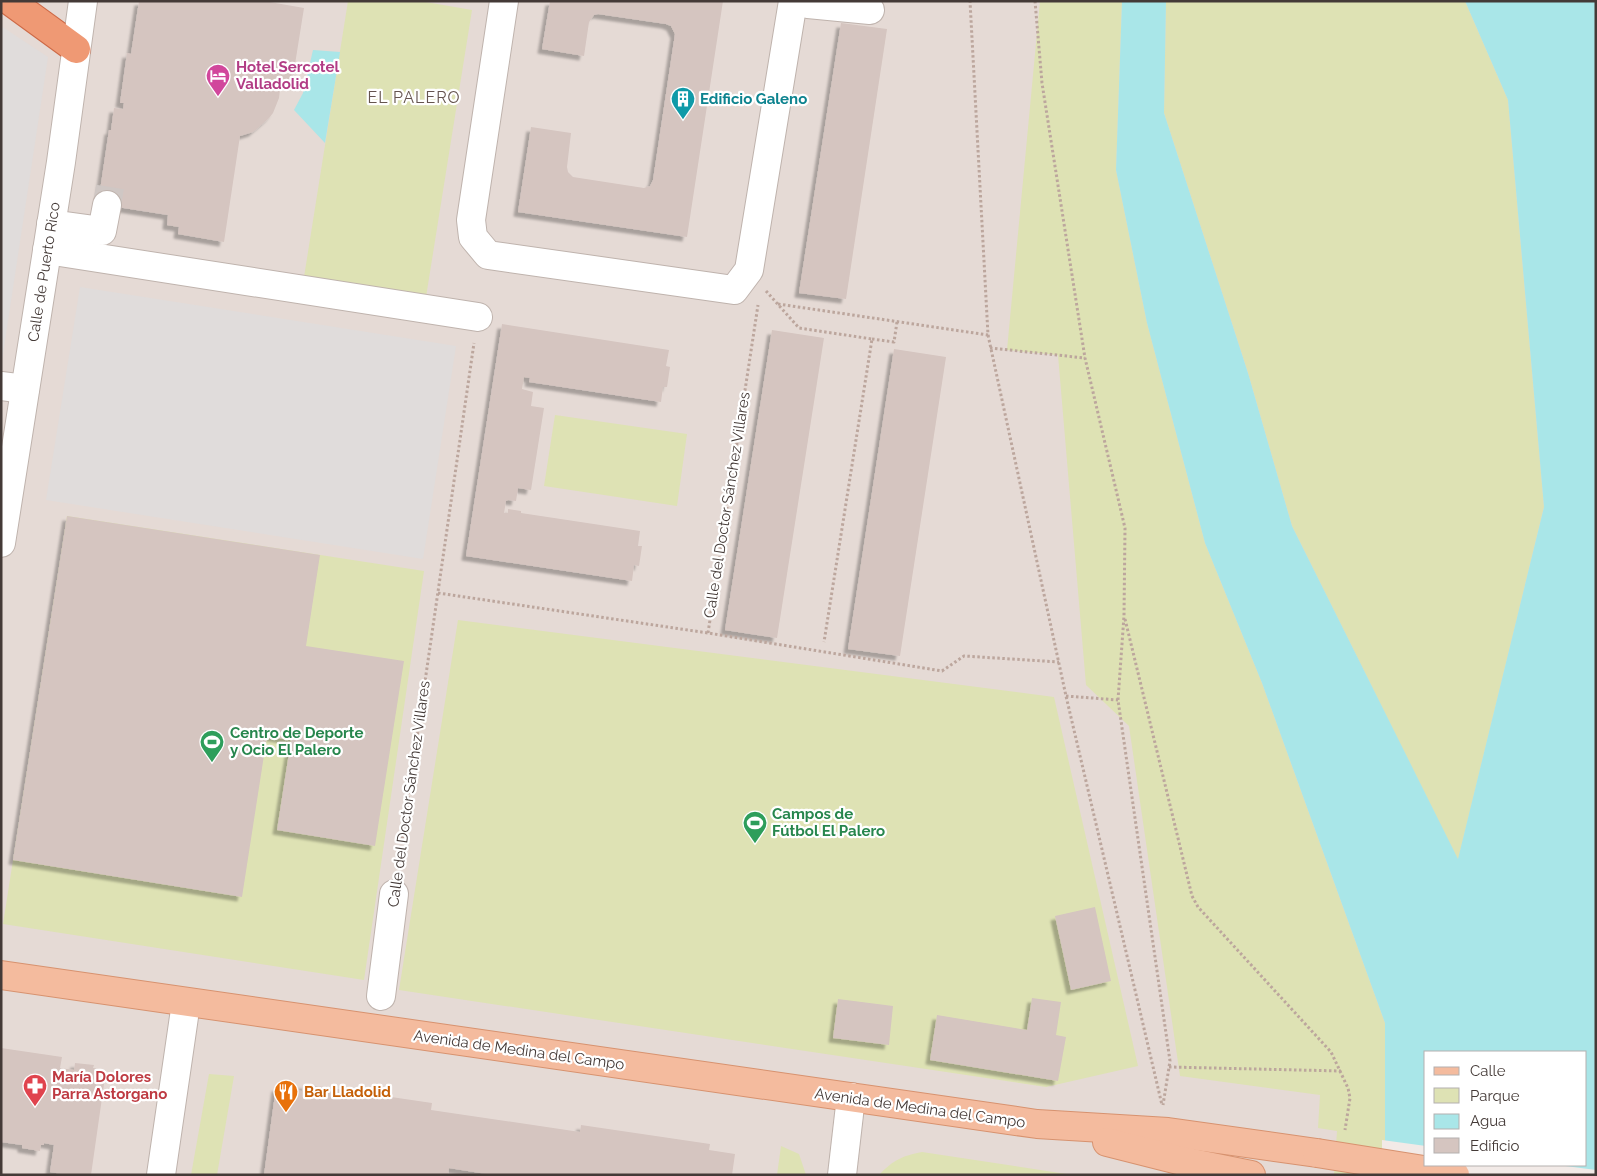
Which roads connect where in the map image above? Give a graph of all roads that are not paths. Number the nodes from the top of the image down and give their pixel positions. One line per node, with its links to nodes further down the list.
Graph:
1 (10, 1): 7 (highway)
2 (83, 1): 7 (street, Calle de Puerto Rico)
3 (504, 1): 4 (street)
4 (793, 1)
5 (805, 1): 6 (street)
6 (870, 10)
7 (76, 49): 9 (street, Calle de Puerto Rico)
8 (107, 205): 9 (street)
9 (51, 224): 10 (street, Calle de Puerto Rico)
10 (47, 250): 11 (street); 12 (street, Calle de Puerto Rico)
11 (478, 316)
12 (13, 388): 13 (street, Calle de Puerto Rico)
13 (1, 543)
14 (394, 894): 16 (street, Calle del Doctor Sánchez Villares)
15 (1, 975): 17 (main road, Avenida de Medina del Campo)
16 (380, 996)
17 (186, 1002): 18 (main road, Avenida de Medina del Campo); 21 (street)
18 (851, 1097): 19 (main road, Avenida de Medina del Campo); 22 (street)
19 (1038, 1124): 20 (main road, Avenida de Medina del Campo); 24 (main road, Avenida de Medina del Campo, bridge)
20 (1180, 1168): 23 (main road, Avenida de Medina del Campo)
21 (161, 1175)
22 (842, 1175)
23 (1252, 1175)
24 (1455, 1175)

